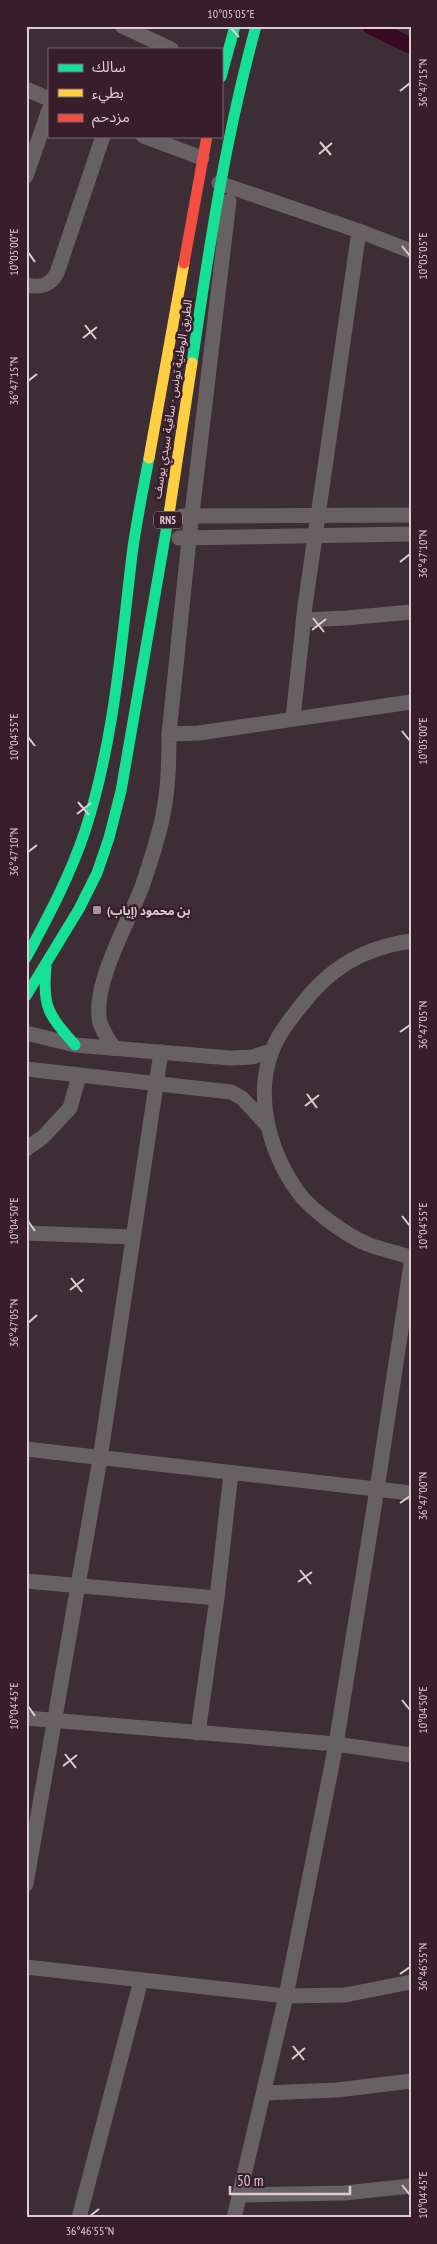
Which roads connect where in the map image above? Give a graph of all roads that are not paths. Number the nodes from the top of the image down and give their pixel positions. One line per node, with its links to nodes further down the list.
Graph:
1 (122, 26): 4 (street)
2 (235, 26): 5 (highway)
3 (256, 26): 14 (highway, الطريق الوطنية تونس - ساقية سيدي يوسف / RN5)
4 (169, 48)
5 (222, 74)
6 (26, 89): 7 (street)
7 (48, 99)
8 (48, 113): 13 (street)
9 (101, 138): 17 (street)
10 (148, 138): 12 (street)
11 (207, 138): 12 (highway, الطريق الوطنية تونس - ساقية سيدي يوسف / RN5)
12 (202, 158): 31 (highway, الطريق الوطنية تونس - ساقية سيدي يوسف / RN5)
13 (26, 176)
14 (225, 185): 15 (street); 20 (highway, الطريق الوطنية تونس - ساقية سيدي يوسف / RN5); 21 (street)
15 (359, 231): 16 (street); 18 (street)
16 (411, 251)
17 (26, 284)
18 (318, 515): 19 (street); 21 (street); 23 (street)
19 (411, 515)
20 (168, 516): 21 (street); 24 (highway, الطريق الوطنية تونس - ساقية سيدي يوسف / RN5)
21 (192, 516): 25 (street)
22 (411, 534): 23 (street)
23 (316, 535): 25 (street); 27 (street)
24 (165, 538): 25 (street); 34 (highway, الطريق الوطنية تونس - ساقية سيدي يوسف / RN5)
25 (189, 539): 30 (street)
26 (411, 612): 27 (street)
27 (303, 620): 29 (street)
28 (411, 702): 29 (street)
29 (293, 718): 30 (street)
30 (169, 734): 38 (street)
31 (32, 939): 33 (highway, الطريق الوطنية تونس - ساقية سيدي يوسف / RN5)
32 (411, 941): 39 (street)
33 (26, 958)
34 (46, 967): 35 (highway, الطريق الوطنية تونس - ساقية سيدي يوسف / RN5); 37 (highway)
35 (26, 996)
36 (26, 1033): 37 (street)
37 (75, 1045): 38 (street)
38 (114, 1048): 40 (street)
39 (272, 1051): 40 (street); 44 (street)
40 (160, 1052): 43 (street)
41 (26, 1069): 42 (street)
42 (79, 1076): 43 (street); 45 (street)
43 (156, 1084): 44 (street); 47 (street)
44 (267, 1125): 48 (street)
45 (26, 1149)
46 (26, 1233): 47 (street)
47 (133, 1237): 51 (street)
48 (411, 1258)
49 (411, 1264): 53 (street)
50 (26, 1449): 51 (street)
51 (100, 1459): 52 (street); 56 (street)
52 (231, 1473): 53 (street); 57 (street)
53 (377, 1490): 54 (street); 61 (street)
54 (411, 1493)
55 (26, 1581): 56 (street)
56 (77, 1586): 57 (street); 59 (street)
57 (217, 1598): 60 (street)
58 (26, 1718): 59 (street)
59 (54, 1722): 60 (street); 63 (street)
60 (198, 1733): 61 (street)
61 (336, 1744): 62 (street); 67 (street)
62 (411, 1755)
63 (26, 1884)
64 (26, 1967): 65 (street)
65 (141, 1980): 67 (street); 72 (street)
66 (411, 1982): 67 (street)
67 (286, 1996): 69 (street)
68 (411, 2081): 69 (street)
69 (264, 2092): 71 (street)
70 (411, 2186): 71 (street)
71 (239, 2195): 73 (street)
72 (79, 2218)
73 (234, 2218)

